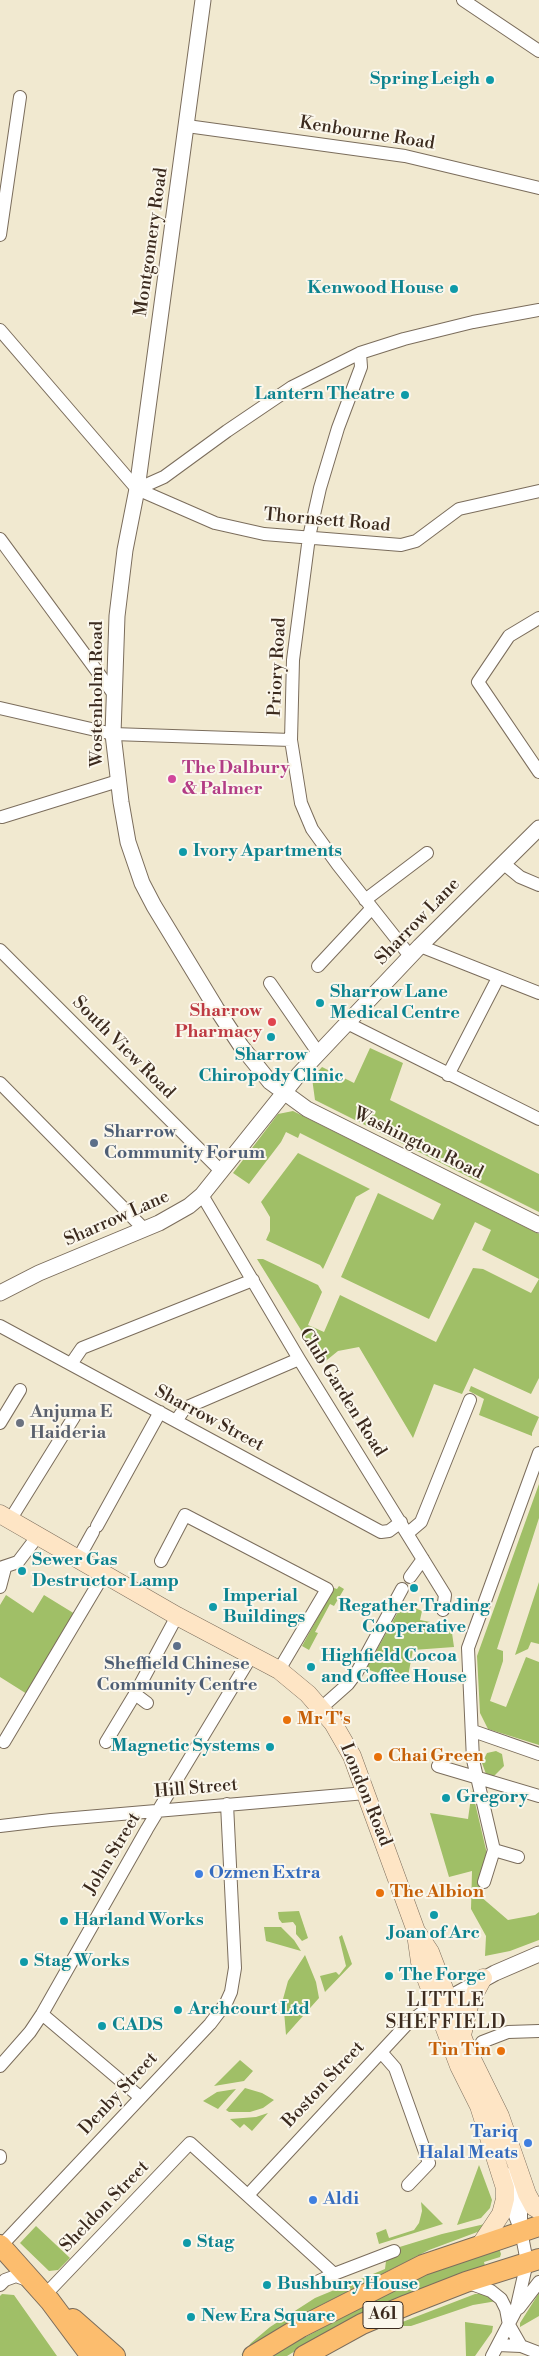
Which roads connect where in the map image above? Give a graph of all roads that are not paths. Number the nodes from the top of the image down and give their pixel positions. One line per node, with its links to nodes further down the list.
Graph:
1 (203, 0): 5 (street, Montgomery Road)
2 (463, 0): 3 (street)
3 (539, 50)
4 (20, 97): 7 (street)
5 (187, 126): 6 (street, Kenbourne Road); 11 (street, Montgomery Road)
6 (539, 188)
7 (0, 235)
8 (539, 310): 10 (street)
9 (0, 330): 11 (street)
10 (360, 353): 11 (street); 13 (street, Priory Road)
11 (137, 489): 13 (street, Thornsett Road); 16 (street, Wostenholm Road)
12 (539, 491): 13 (street, Thornsett Road)
13 (309, 537): 19 (street, Priory Road)
14 (0, 539): 16 (street)
15 (539, 618): 20 (street)
16 (113, 693): 18 (street, Wostenholm Road)
17 (0, 708): 18 (street)
18 (113, 734): 19 (street); 21 (street, Wostenholm Road)
19 (292, 740): 27 (street, Priory Road)
20 (539, 772)
21 (118, 781): 22 (street); 38 (street, Wostenholm Road)
22 (2, 817)
23 (539, 828): 25 (street, Sharrow Lane)
24 (426, 853): 27 (street)
25 (503, 863): 26 (street); 29 (street, Sharrow Lane)
26 (539, 885)
27 (368, 904): 29 (street, Priory Road); 30 (street)
28 (0, 950): 40 (street, South View Road)
29 (415, 951): 31 (street); 34 (street, Sharrow Lane)
30 (318, 966)
31 (498, 978): 33 (street); 36 (street)
32 (270, 983): 35 (street)
33 (539, 993)
34 (348, 1023): 35 (street, Sharrow Lane); 36 (street)
35 (319, 1054): 38 (street, Sharrow Lane)
36 (448, 1075): 39 (street)
37 (0, 1083): 43 (street)
38 (283, 1092): 40 (street, Sharrow Lane); 42 (street, Washington Road)
39 (537, 1114)
40 (221, 1171): 41 (street, Sharrow Lane)
41 (202, 1195): 43 (street, Sharrow Lane); 44 (street, Club Garden Road)
42 (539, 1225)
43 (144, 1229): 45 (street, Sharrow Lane)
44 (253, 1280): 47 (street, Club Garden Road); 48 (street)
45 (0, 1293)
46 (0, 1326): 48 (street, Sharrow Street)
47 (300, 1359): 53 (street); 57 (street, Club Garden Road)
48 (71, 1364): 51 (street, Sharrow Street)
49 (20, 1390): 54 (street)
50 (470, 1400): 57 (street)
51 (160, 1412): 53 (street, Sharrow Street); 59 (street)
52 (74, 1418): 56 (street)
53 (176, 1421): 57 (street, Sharrow Street)
54 (0, 1423)
55 (539, 1453): 74 (street)
56 (5, 1517): 58 (main road, London Road)
57 (404, 1528): 60 (street, Club Garden Road)
58 (37, 1537): 59 (main road, London Road); 62 (street)
59 (78, 1559): 63 (main road, London Road)
60 (423, 1559): 64 (street); 67 (street, Club Garden Road)
61 (161, 1560): 70 (street)
62 (3, 1568): 65 (street)
63 (104, 1574): 68 (main road, London Road); 75 (street)
64 (410, 1578)
65 (0, 1587)
66 (402, 1589): 73 (street)
67 (443, 1610)
68 (177, 1616): 69 (main road, London Road); 71 (street)
69 (252, 1655): 70 (main road, London Road); 83 (street, John Street)
70 (279, 1670): 73 (main road, London Road)
71 (135, 1694): 72 (street); 76 (street)
72 (147, 1703)
73 (321, 1708): 80 (main road, London Road)
74 (473, 1731): 77 (street); 79 (street)
75 (4, 1742)
76 (106, 1742)
77 (539, 1754)
78 (438, 1766): 79 (street)
79 (478, 1778): 81 (street); 85 (street)
80 (366, 1792): 82 (street, Hill Street); 90 (main road, London Road)
81 (539, 1796)
82 (227, 1804): 83 (street, Hill Street); 97 (street, Denby Street)
83 (160, 1810): 84 (street, Hill Street); 91 (street, John Street)
84 (0, 1826)
85 (494, 1850): 86 (street); 87 (street)
86 (518, 1857)
87 (484, 1882)
88 (539, 1954): 89 (street, Boston Street)
89 (483, 1978): 90 (street, Boston Street); 93 (main road)
90 (441, 2000): 93 (main road, London Road); 95 (street, Boston Street); 100 (main road, London Road)
91 (42, 2014): 96 (street, John Street); 97 (street)
92 (539, 2031): 94 (street)
93 (462, 2036): 98 (main road, London Road)
94 (482, 2042)
95 (381, 2052): 99 (street); 101 (street, Boston Street)
96 (0, 2066)
97 (140, 2097): 105 (street, Denby Street)
98 (514, 2158): 102 (main road, London Road); 103 (street, London Road)
99 (408, 2185)
100 (505, 2188): 103 (street, London Road); 104 (main road, London Road)
101 (248, 2195): 108 (street); 113 (street, Sheldon Street)
102 (539, 2210)
103 (530, 2229): 104 (highway, A61); 107 (street, London Road)
104 (481, 2244): 121 (highway, A61)
105 (1, 2245): 113 (highway)
106 (394, 2251): 108 (street)
107 (533, 2261): 111 (highway, A61); 114 (street)
108 (334, 2274): 110 (street)
109 (3, 2282): 113 (street)
110 (317, 2282)
111 (466, 2282): 115 (street); 122 (highway, A61)
112 (539, 2282): 114 (street)
113 (43, 2293): 119 (highway); 120 (highway)
114 (516, 2310): 115 (street)
115 (509, 2325): 116 (street); 117 (street)
116 (521, 2346): 117 (street); 118 (street)
117 (496, 2352)
118 (539, 2353)
119 (91, 2356)
120 (115, 2356)
121 (253, 2356)
122 (304, 2356)

